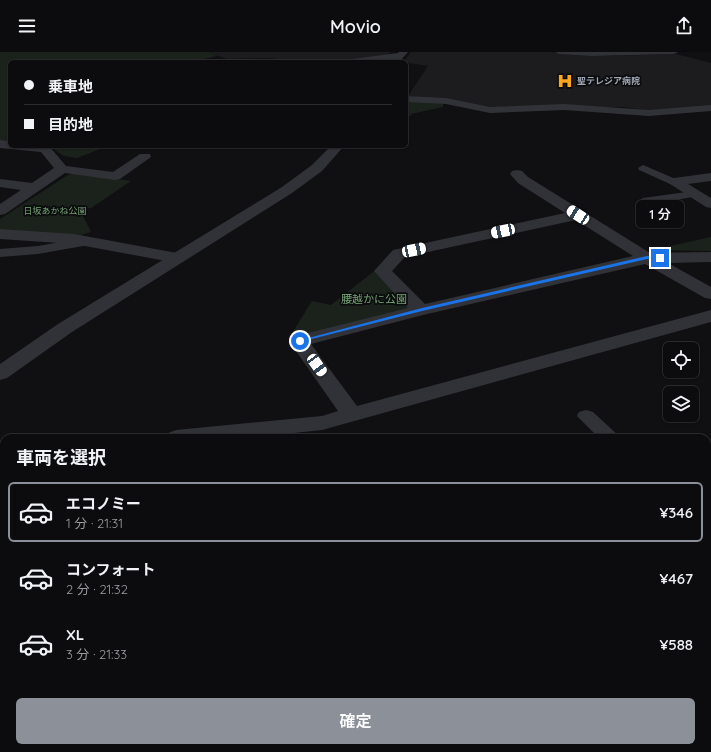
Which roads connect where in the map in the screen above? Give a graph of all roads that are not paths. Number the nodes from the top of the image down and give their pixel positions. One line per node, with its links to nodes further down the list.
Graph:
1 (559, 52): 2 (lane)
2 (674, 52)
3 (399, 57): 4 (street)
4 (371, 60)
5 (408, 99): 6 (lane)
6 (711, 108)
7 (36, 148): 11 (street)
8 (336, 148): 25 (street)
9 (145, 157): 11 (street)
10 (643, 168): 14 (lane)
11 (62, 169): 16 (street)
12 (517, 174): 21 (street)
13 (711, 177): 14 (street)
14 (674, 182): 17 (street)
15 (0, 183): 16 (street)
16 (35, 188): 20 (street)
17 (694, 194): 18 (lane); 19 (street)
18 (643, 202)
19 (711, 204)
20 (0, 212)
21 (578, 215): 26 (street); 29 (street)
22 (0, 234): 23 (street)
23 (89, 241): 24 (lane); 25 (street)
24 (0, 252)
25 (177, 258): 31 (street)
26 (647, 258): 27 (street); 28 (street); 29 (street)
27 (711, 258)
28 (711, 294)
29 (422, 310): 32 (street)
30 (711, 316): 32 (street)
31 (0, 374)
32 (352, 415): 34 (street)
33 (586, 416): 35 (lane)
34 (215, 434)
35 (606, 434)

